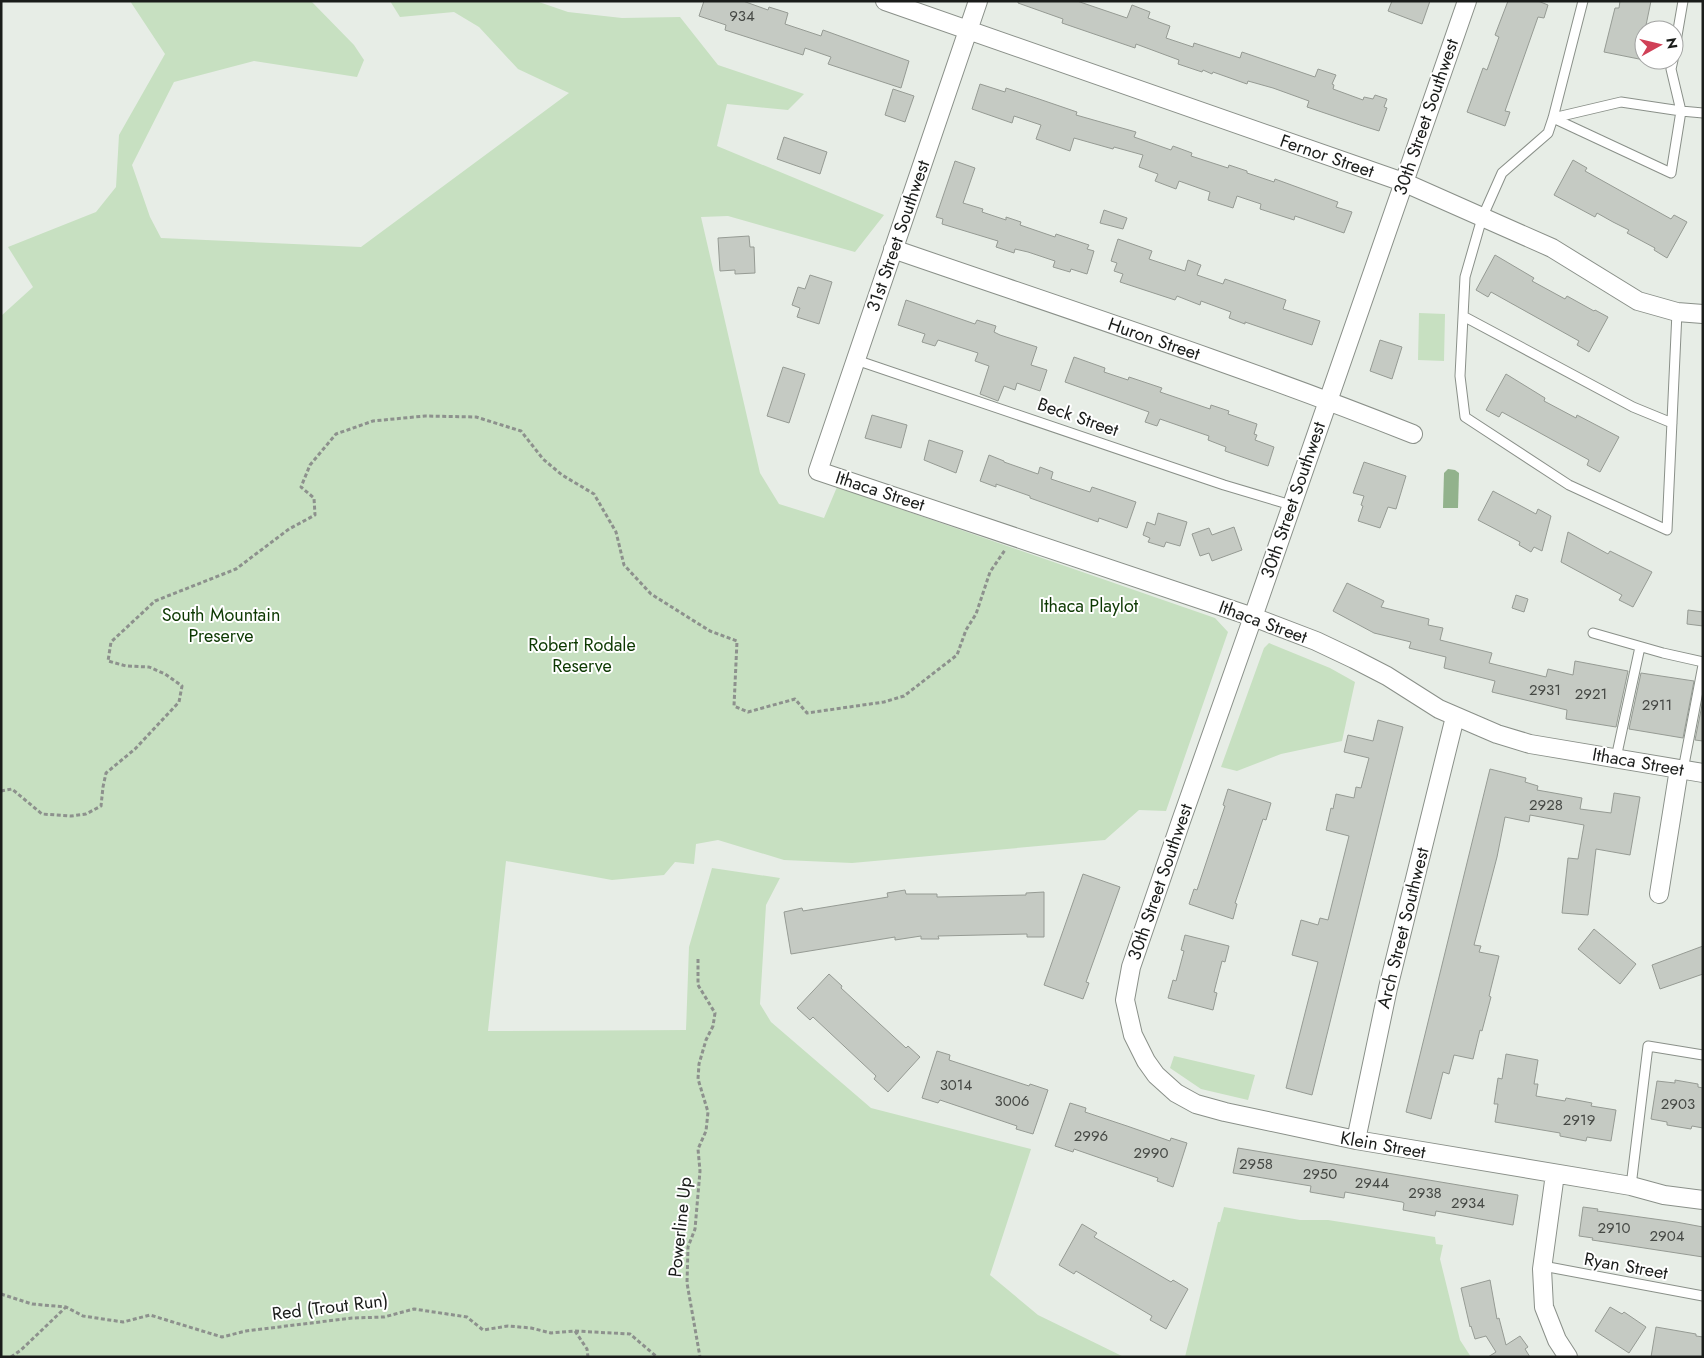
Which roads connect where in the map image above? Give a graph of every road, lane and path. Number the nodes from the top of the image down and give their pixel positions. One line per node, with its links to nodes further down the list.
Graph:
1 (885, 1): 7 (street, Fernor Street)
2 (978, 1): 7 (street, 31st Street Southwest)
3 (1466, 1): 12 (street, 30th Street Southwest)
4 (1583, 1): 11 (lane)
5 (1683, 1): 6 (lane)
6 (1680, 20)
7 (969, 30): 12 (street, Fernor Street); 14 (street, 31st Street Southwest)
8 (1671, 70): 9 (lane)
9 (1681, 112): 10 (lane); 11 (lane); 11 (lane)
10 (1703, 113)
11 (1554, 118): 13 (lane)
12 (1403, 182): 13 (street, Fernor Street); 19 (street, 30th Street Southwest)
13 (1482, 218): 15 (street, Fernor Street); 17 (lane)
14 (894, 249): 18 (street, 31st Street Southwest); 19 (street, Huron Street)
15 (1677, 312): 16 (street, Fernor Street); 20 (lane)
16 (1703, 314)
17 (1463, 316): 20 (lane); 20 (lane)
18 (856, 360): 22 (street, 31st Street Southwest); 23 (lane, Beck Street)
19 (1328, 400): 21 (street, Huron Street); 23 (street, 30th Street Southwest)
20 (1672, 423)
21 (1413, 434)
22 (818, 471): 24 (street, Ithaca Street)
23 (1291, 506): 25 (street, 30th Street Southwest)
24 (1013, 535): 25 (street, Ithaca Street); 33 (path)
25 (1253, 617): 29 (street, Ithaca Street); 36 (street, 30th Street Southwest)
26 (1594, 633): 27 (lane)
27 (1640, 647): 28 (lane); 30 (lane)
28 (1703, 664): 31 (lane)
29 (1455, 717): 30 (street, Ithaca Street); 38 (street, Arch Street Southwest)
30 (1616, 758): 31 (street, Ithaca Street)
31 (1681, 770): 32 (street, Ithaca Street); 34 (street)
32 (1703, 773)
33 (1, 791)
34 (1659, 894)
35 (698, 959): 50 (path, Powerline Up)
36 (1125, 1000): 38 (street, Klein Street)
37 (1703, 1055): 40 (lane)
38 (1356, 1140): 39 (street, Klein Street)
39 (1556, 1174): 40 (street, Klein Street); 42 (street)
40 (1631, 1186): 41 (street, Klein Street)
41 (1703, 1200)
42 (1543, 1266): 44 (lane, Ryan Street); 51 (street)
43 (1, 1294): 45 (path, Red (Trout Run))
44 (1703, 1296)
45 (66, 1307): 46 (path, Red (Trout Run)); 47 (path)
46 (575, 1331): 48 (path); 49 (path, Red (Trout Run))
47 (11, 1357)
48 (588, 1357)
49 (657, 1357)
50 (700, 1357)
51 (1568, 1357)

